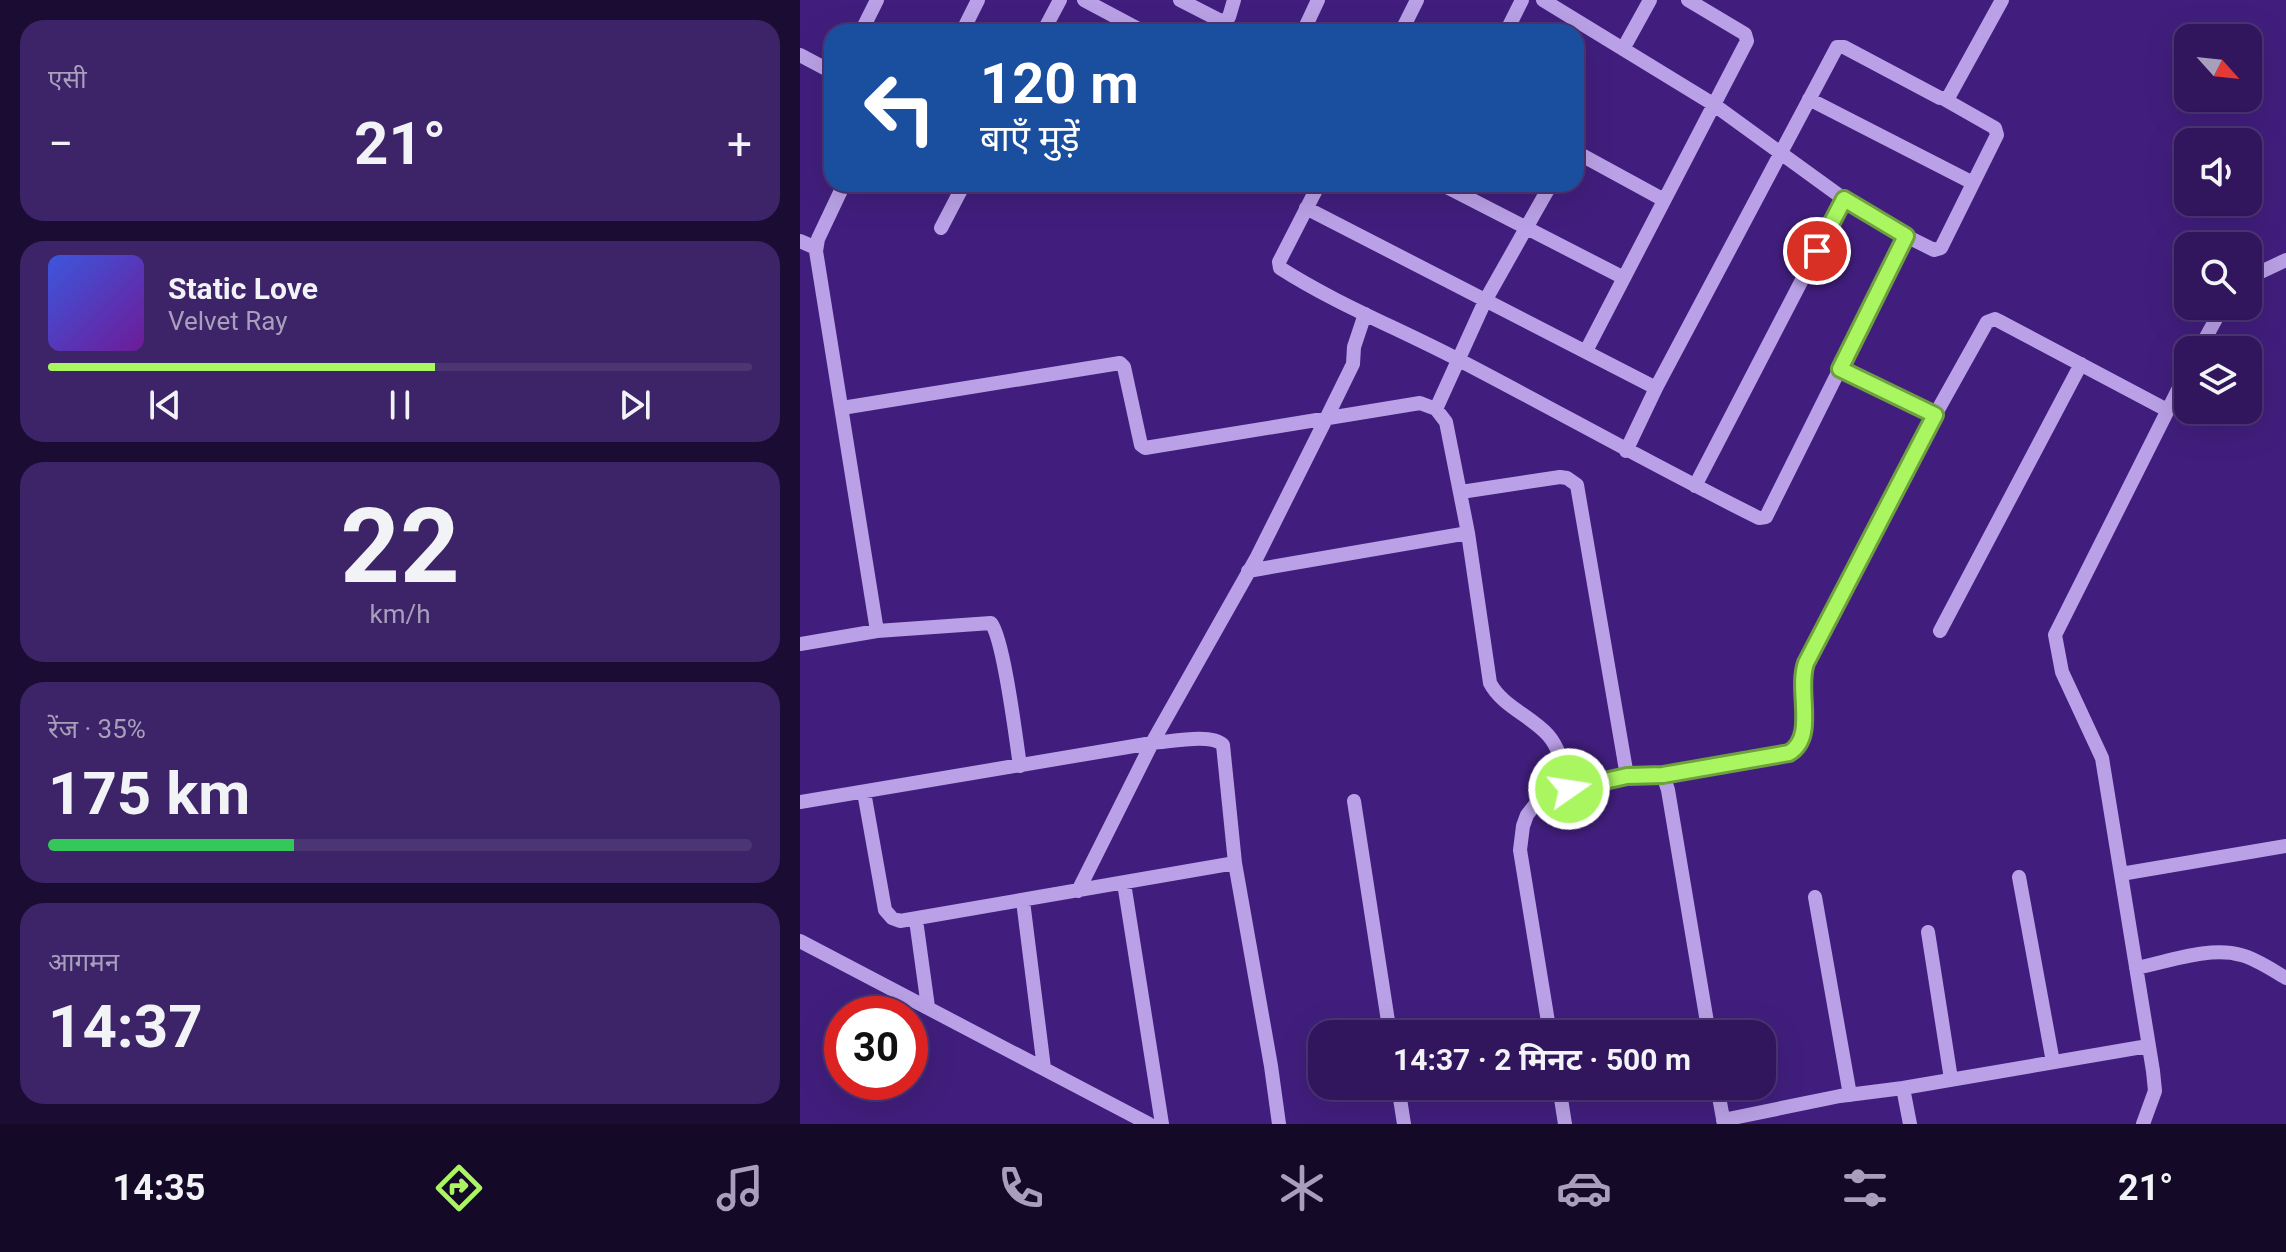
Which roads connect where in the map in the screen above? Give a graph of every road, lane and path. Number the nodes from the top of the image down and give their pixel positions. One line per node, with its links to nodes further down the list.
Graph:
1 (877, 0): 14 (street)
2 (978, 0): 15 (street)
3 (1060, 0): 16 (street)
4 (1084, 0): 17 (street)
5 (1180, 0): 6 (street)
6 (1234, 0)
7 (1318, 0): 18 (street)
8 (1417, 0): 19 (street)
9 (1522, 0): 20 (street)
10 (1543, 0): 21 (street)
11 (1650, 0): 23 (street)
12 (1688, 0): 28 (street)
13 (2002, 0): 27 (street)
14 (865, 24)
15 (966, 24)
16 (1047, 24)
17 (1129, 24)
18 (1307, 24)
19 (1405, 24)
20 (1510, 24)
21 (1582, 24)
22 (1584, 25): 23 (street)
23 (1623, 49): 28 (street)
24 (800, 55): 25 (street)
25 (824, 68)
26 (1809, 99): 27 (street); 29 (street); 31 (street)
27 (1944, 99): 31 (street)
28 (1713, 104): 29 (street); 38 (street)
29 (1780, 154): 37 (street); 54 (street)
30 (1584, 156): 38 (street)
31 (1973, 183): 42 (street)
32 (840, 192): 44 (street)
33 (959, 192): 41 (street)
34 (1315, 192): 39 (street)
35 (1457, 192): 40 (street)
36 (1546, 192): 40 (street)
37 (1844, 199): 42 (street); 62 (street)
38 (1664, 200): 47 (street)
39 (1306, 208): 48 (street); 49 (street)
40 (1526, 227): 47 (street); 48 (street)
41 (941, 228)
42 (1906, 236): 53 (street)
43 (800, 241): 44 (street)
44 (816, 248): 56 (street)
45 (2286, 260): 46 (street)
46 (2262, 271)
47 (1624, 278): 50 (street)
48 (1485, 301): 50 (street); 51 (street)
49 (1365, 314): 51 (street); 60 (street)
50 (1586, 351): 54 (street)
51 (1458, 359): 57 (street); 61 (street)
52 (2081, 364): 58 (street); 59 (street); 67 (street)
53 (1840, 369): 59 (street); 62 (street)
54 (1656, 388): 61 (street)
55 (2174, 397): 58 (street)
56 (842, 408): 60 (street); 66 (street)
57 (1436, 409): 60 (street); 63 (street)
58 (2167, 410): 79 (street)
59 (1935, 415): 71 (street)
60 (1326, 419): 65 (street)
61 (1626, 451): 62 (street)
62 (1695, 486)
63 (1461, 492): 64 (street); 72 (street)
64 (1468, 533): 65 (street); 73 (street)
65 (1248, 571): 69 (street)
66 (877, 631): 68 (street); 70 (street)
67 (1940, 631)
68 (800, 644)
69 (1152, 743): 70 (street); 78 (street); 82 (street)
70 (1020, 766): 74 (street)
71 (1663, 775): 72 (street); 95 (street)
72 (1627, 776): 73 (street)
73 (1569, 789): 94 (street)
74 (864, 792): 76 (street); 85 (street)
75 (1354, 801): 93 (street)
76 (800, 802)
77 (2286, 846): 79 (street)
78 (1235, 863): 81 (street); 108 (street)
79 (2121, 874): 88 (street)
80 (2019, 877): 97 (street)
81 (1124, 883): 82 (street); 107 (street)
82 (1078, 891): 84 (street)
83 (1815, 897): 101 (street)
84 (1023, 901): 85 (street); 98 (street)
85 (916, 920): 91 (street)
86 (1928, 932): 99 (street)
87 (800, 941): 90 (street)
88 (2136, 968): 89 (street); 96 (street)
89 (2286, 978)
90 (907, 996)
91 (926, 996)
92 (928, 1007): 98 (street)
93 (1388, 1020)
94 (1548, 1020)
95 (1707, 1020)
96 (2148, 1046): 97 (street); 112 (street)
97 (2053, 1062): 99 (street)
98 (1044, 1068): 106 (street)
99 (1951, 1079): 100 (street)
100 (1903, 1088): 101 (street); 111 (street)
101 (1850, 1095): 105 (street)
102 (1400, 1100): 109 (street)
103 (1561, 1100): 110 (street)
104 (1720, 1100): 105 (street)
105 (1724, 1122)
106 (1149, 1124)
107 (1162, 1124)
108 (1279, 1124)
109 (1404, 1124)
110 (1565, 1124)
111 (1910, 1124)
112 (2143, 1124)

